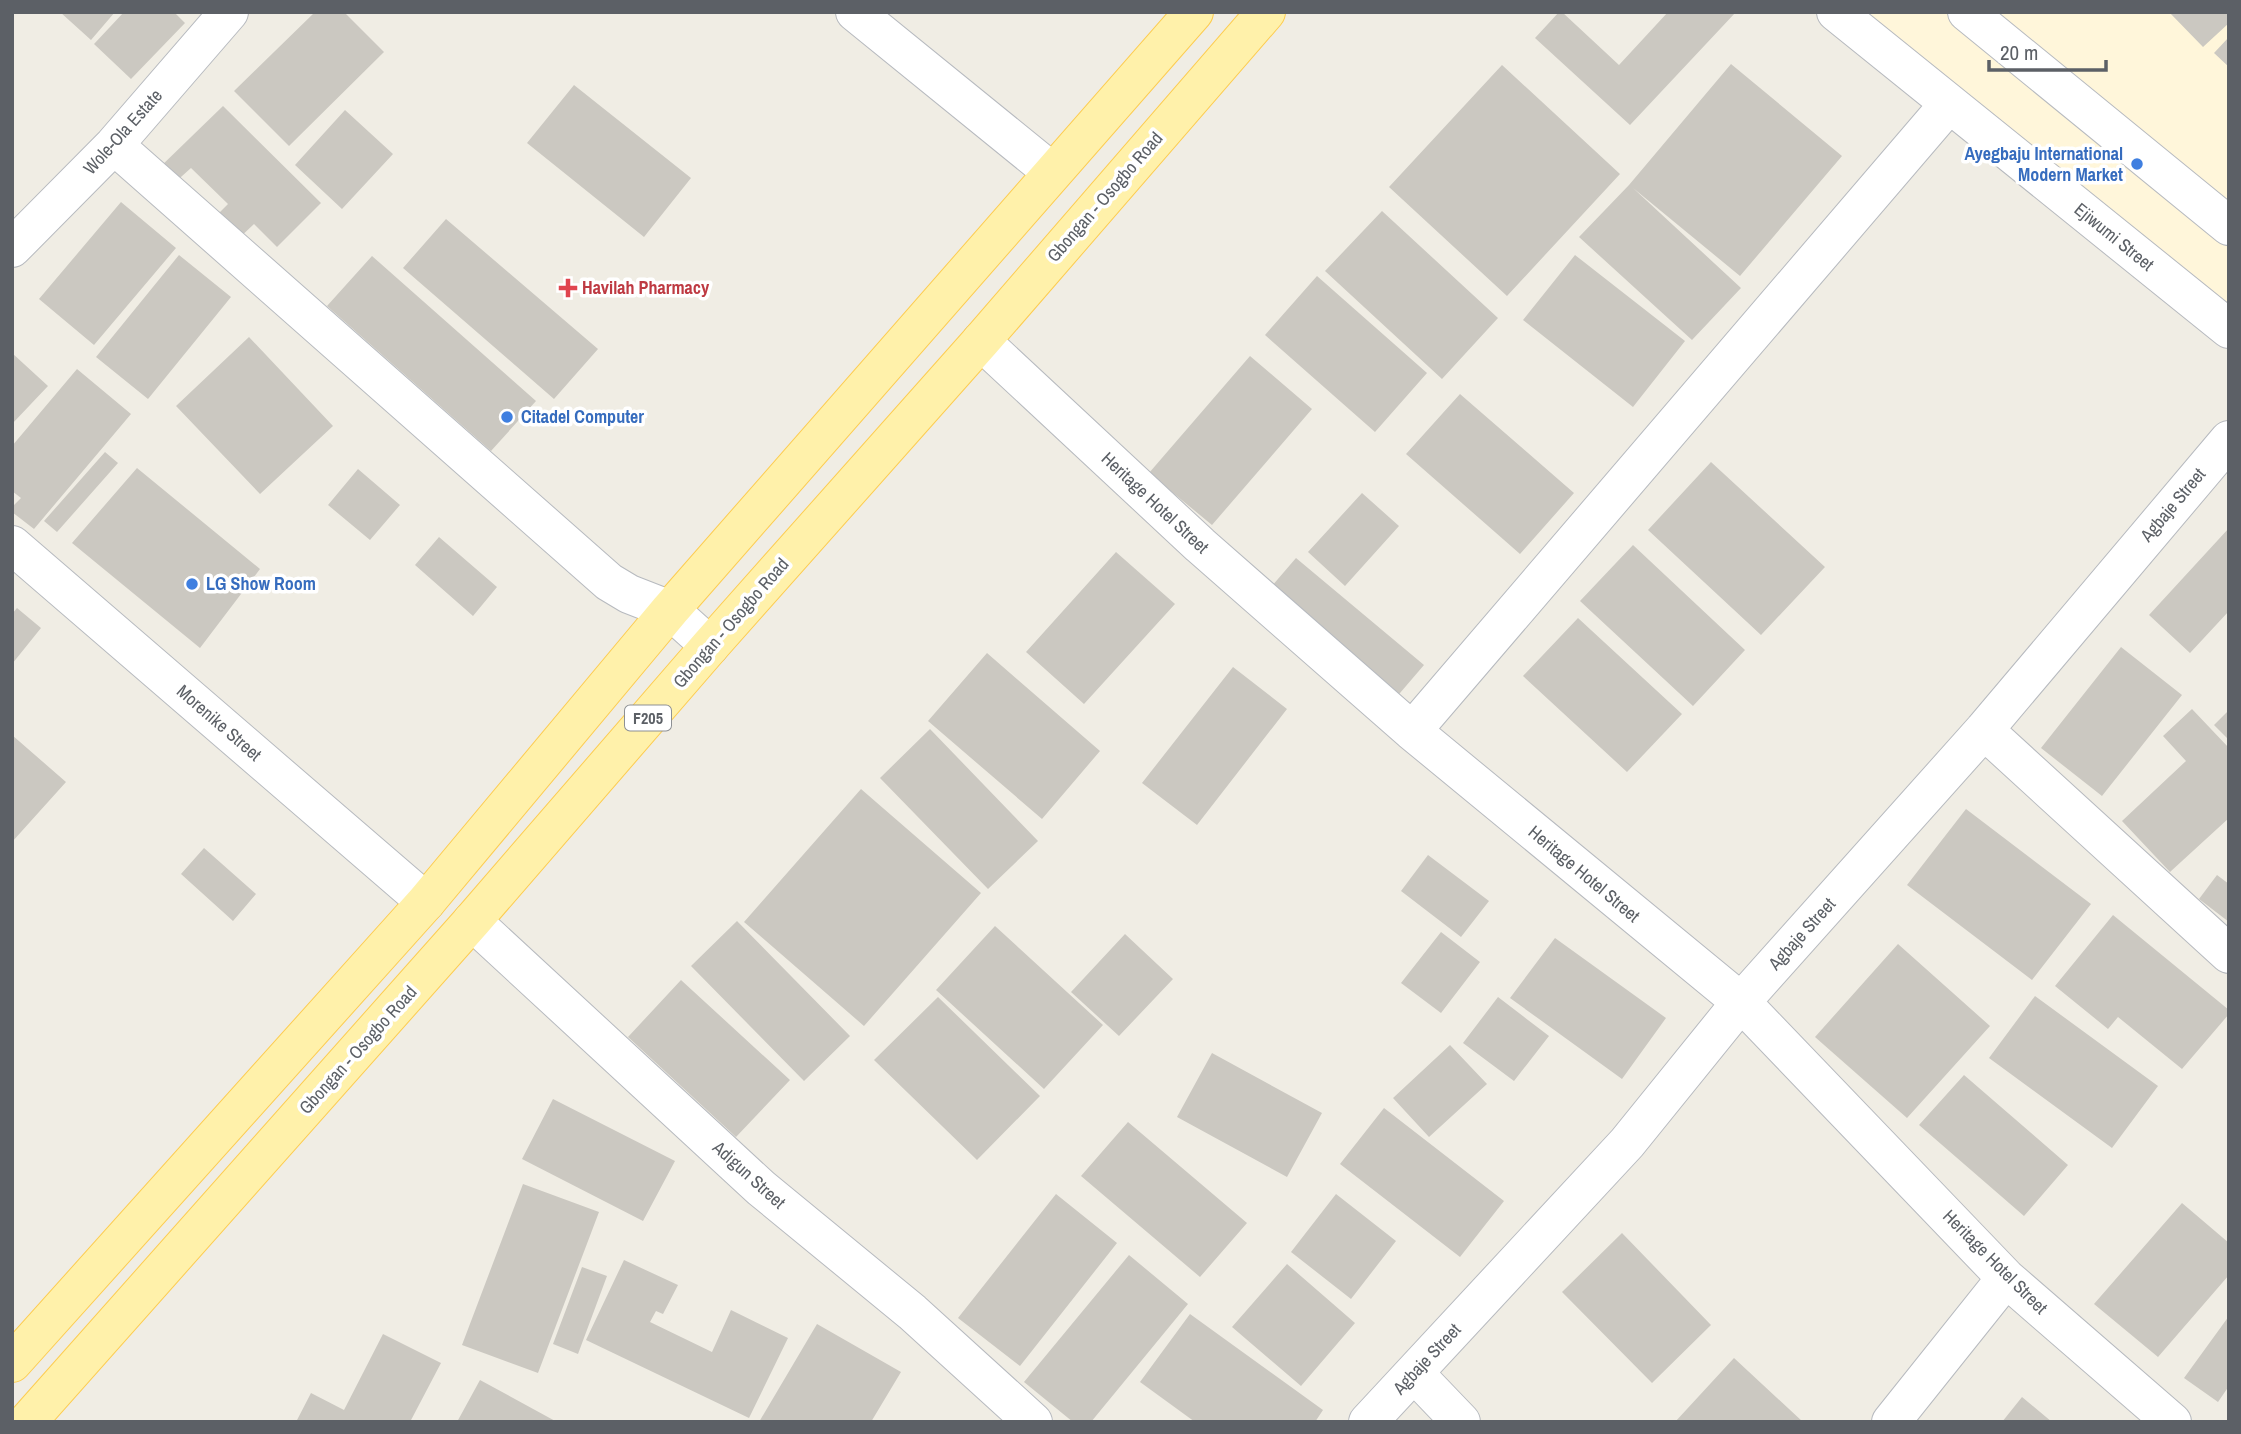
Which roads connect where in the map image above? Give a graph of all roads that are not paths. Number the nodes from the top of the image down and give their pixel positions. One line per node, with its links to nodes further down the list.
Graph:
1 (229, 12): 8 (street, Wole-Ola Estate)
2 (855, 12): 9 (street)
3 (1194, 12): 9 (main road)
4 (1266, 12): 13 (main road, Gbongan - Osogbo Road / F205)
5 (1836, 12): 7 (street, Ejiwumi Street)
6 (1967, 12): 10 (street)
7 (1949, 104): 12 (street, Ejiwumi Street); 19 (street)
8 (114, 145): 11 (street, Wole-Ola Estate); 16 (street)
9 (1052, 172): 16 (main road)
10 (2229, 226)
11 (12, 248)
12 (2229, 329)
13 (981, 341): 17 (main road, Gbongan - Osogbo Road / F205); 19 (street, Heritage Hotel Street)
14 (2229, 440): 18 (street, Agbaje Street)
15 (12, 545): 20 (street, Morenike Street)
16 (670, 610): 17 (street); 20 (main road)
17 (710, 646): 21 (main road, Gbongan - Osogbo Road / F205)
18 (1984, 730): 22 (street); 23 (street, Agbaje Street)
19 (1412, 731): 23 (street, Heritage Hotel Street)
20 (426, 902): 25 (main road)
21 (472, 921): 27 (main road, Gbongan - Osogbo Road / F205); 28 (street, Adigun Street)
22 (2229, 954)
23 (1741, 1002): 24 (street, Heritage Hotel Street); 26 (street, Agbaje Street)
24 (2006, 1278): 31 (street); 32 (street, Heritage Hotel Street)
25 (12, 1363)
26 (1414, 1373): 29 (street, Agbaje Street); 30 (street)
27 (27, 1422)
28 (1032, 1422)
29 (1368, 1422)
30 (1461, 1422)
31 (1891, 1422)
32 (2172, 1422)

